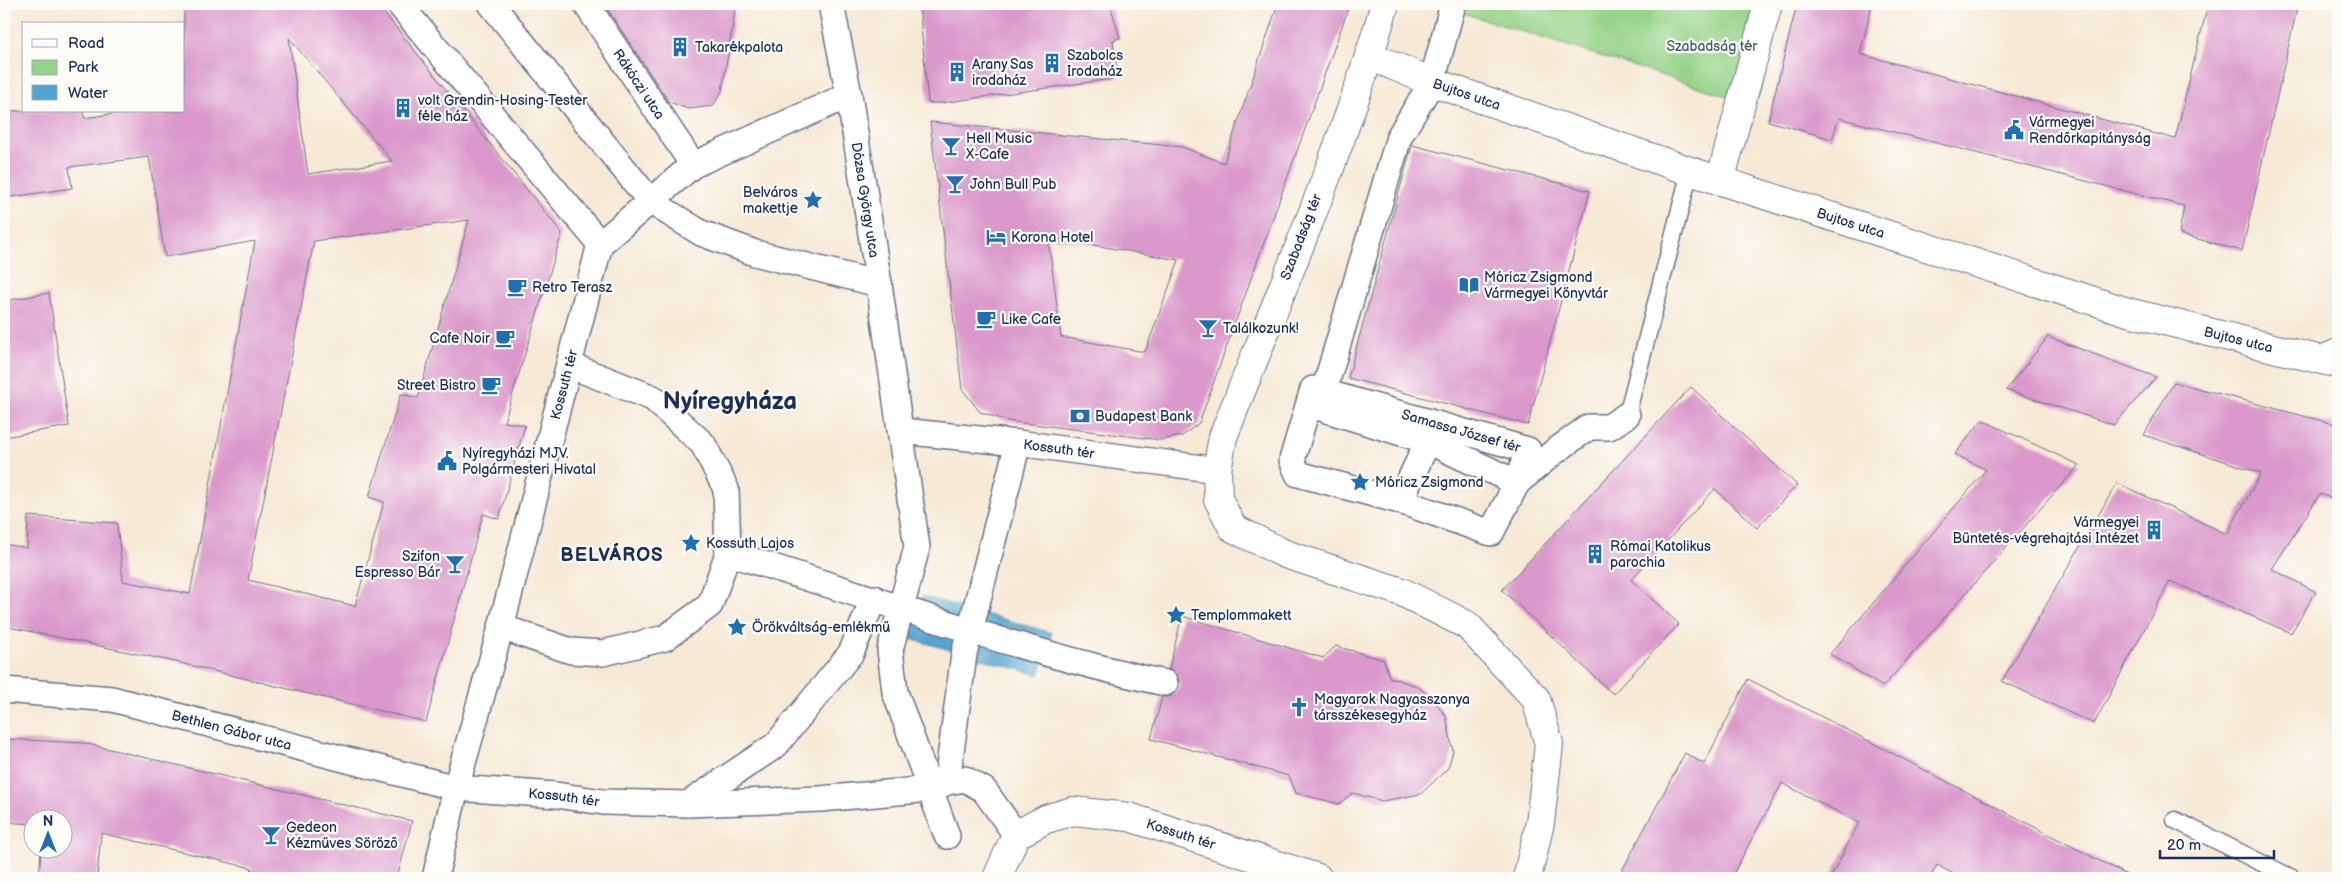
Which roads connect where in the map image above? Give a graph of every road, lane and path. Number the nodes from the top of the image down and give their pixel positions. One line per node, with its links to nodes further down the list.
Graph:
1 (400, 4): 15 (street)
2 (491, 4): 14 (street)
3 (586, 4): 11 (street, Rákóczi utca)
4 (831, 4): 10 (street, Dózsa György utca)
5 (1385, 4): 8 (street, Szabadság tér)
6 (1453, 4): 9 (street)
7 (1768, 4): 13 (street)
8 (1370, 56): 9 (street, Bujtos utca); 24 (street, Szabadság tér)
9 (1432, 82): 12 (street, Bujtos utca); 19 (street)
10 (849, 95): 11 (street); 16 (street, Dózsa György utca)
11 (693, 165): 14 (street)
12 (1690, 171): 13 (street, Bujtos utca); 20 (lane)
13 (1720, 181): 17 (street, Bujtos utca)
14 (650, 202): 15 (street); 16 (street)
15 (600, 244): 18 (street, Kossuth tér)
16 (879, 284): 21 (street, Dózsa György utca)
17 (2333, 359)
18 (569, 364): 27 (street); 30 (street, Kossuth tér)
19 (1322, 400): 22 (street); 25 (street, Samassa József tér); 26 (street, Samassa József tér)
20 (1627, 415): 25 (street)
21 (901, 431): 23 (street, Kossuth tér); 29 (street)
22 (1428, 441): 25 (street); 26 (street)
23 (1018, 443): 24 (street, Kossuth tér); 31 (street)
24 (1217, 470): 43 (street)
25 (1517, 483): 26 (street, Samassa József tér)
26 (1400, 501)
27 (728, 553): 28 (street); 30 (street)
28 (874, 598): 29 (street); 36 (street)
29 (902, 609): 31 (street); 34 (street)
30 (501, 627): 35 (street, Kossuth tér)
31 (971, 631): 32 (street); 34 (street)
32 (1165, 683)
33 (4, 690): 35 (street, Bethlen Gábor utca)
34 (939, 785): 36 (street, Kossuth tér); 38 (street, Kossuth tér); 39 (street)
35 (456, 788): 36 (street, Kossuth tér); 40 (street)
36 (688, 804)
37 (2175, 820): 44 (lane)
38 (1016, 835): 41 (street); 42 (street, Kossuth tér)
39 (947, 836)
40 (435, 878)
41 (997, 878)
42 (1318, 878)
43 (1527, 878)
44 (2292, 878)

